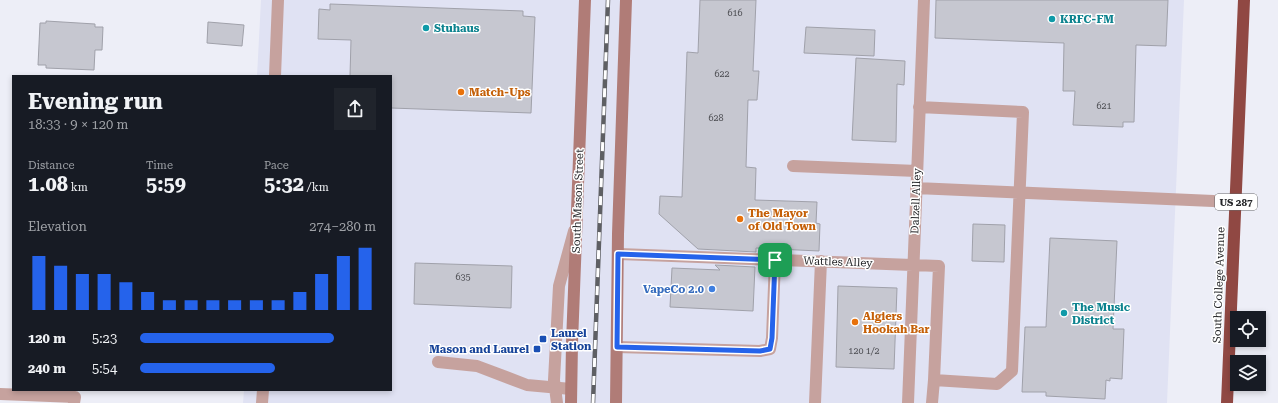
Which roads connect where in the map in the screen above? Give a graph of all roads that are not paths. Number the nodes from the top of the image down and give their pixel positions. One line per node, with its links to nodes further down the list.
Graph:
1 (278, 0): 6 (lane)
2 (585, 0): 13 (street, South Mason Street)
3 (626, 0): 14 (street)
4 (924, 0): 7 (lane, Dalzell Alley)
5 (1244, 0): 12 (highway, South College Avenue / US 287)
6 (276, 75)
7 (919, 107): 9 (lane, Dalzell Alley); 11 (lane)
8 (793, 166): 9 (lane)
9 (917, 171): 10 (lane, Dalzell Alley)
10 (916, 188): 11 (lane); 17 (lane, Dalzell Alley)
11 (1020, 193): 12 (lane); 20 (lane)
12 (1236, 202): 33 (highway, South College Avenue / US 287)
13 (577, 220): 21 (lane); 22 (street, South Mason Street)
14 (618, 254): 15 (lane, Wattles Alley); 18 (street)
15 (775, 260): 16 (lane, Wattles Alley); 18 (lane)
16 (821, 261): 17 (lane, Wattles Alley); 30 (lane)
17 (913, 264): 20 (lane, Wattles Alley); 31 (lane, Dalzell Alley)
18 (617, 347): 29 (street)
19 (438, 362): 21 (lane)
20 (934, 380): 32 (lane)
21 (554, 388): 22 (lane); 27 (lane)
22 (572, 389): 28 (street, South Mason Street)
23 (263, 391): 26 (lane)
24 (0, 394): 25 (lane)
25 (74, 403)
26 (262, 403)
27 (557, 403)
28 (571, 403)
29 (616, 403)
30 (815, 403)
31 (908, 403)
32 (932, 403)
33 (1227, 403)

